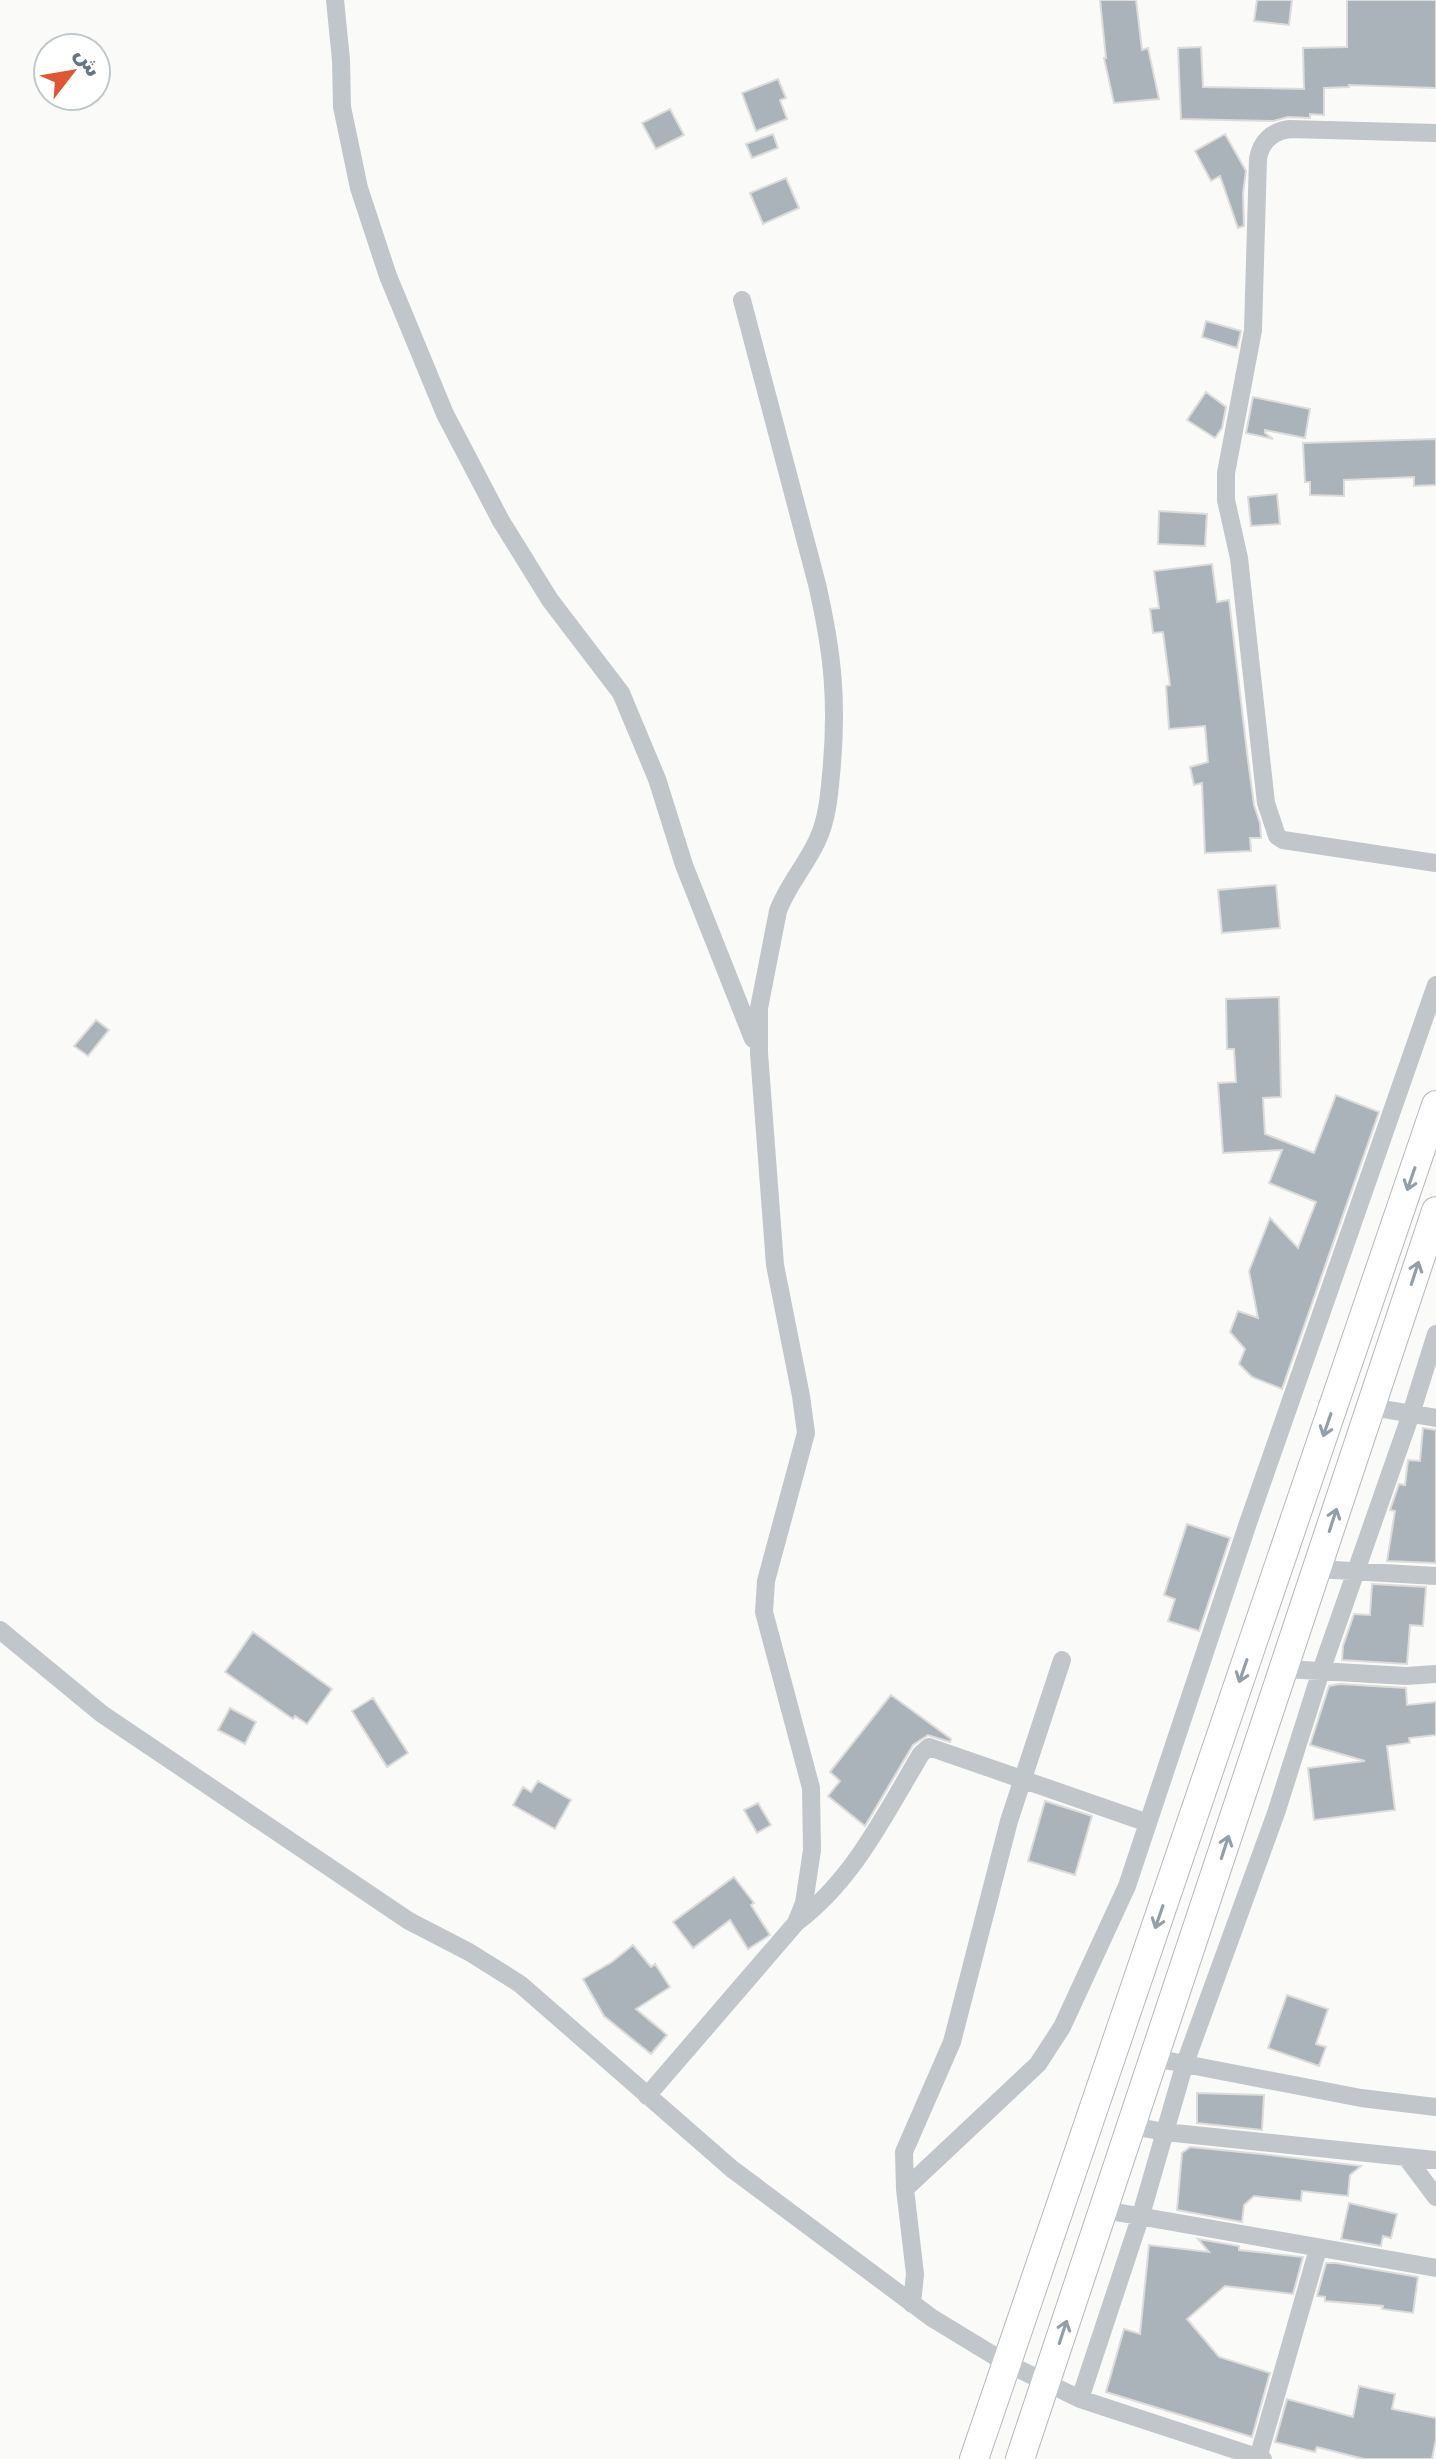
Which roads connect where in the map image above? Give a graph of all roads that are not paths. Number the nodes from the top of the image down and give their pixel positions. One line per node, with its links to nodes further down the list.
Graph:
1 (335, 0): 6 (street)
2 (1436, 133): 4 (street)
3 (742, 300): 6 (street)
4 (1436, 863)
5 (1436, 985): 22 (street)
6 (759, 1053): 23 (street)
7 (1436, 1105): 39 (highway, one-way to 39)
8 (1436, 1211): 10 (highway, one-way to 8)
9 (1436, 1334): 11 (street)
10 (1371, 1407): 11 (street); 13 (highway, one-way to 10)
11 (1411, 1414): 12 (street); 14 (street)
12 (1436, 1418)
13 (1317, 1569): 14 (street); 18 (highway)
14 (1357, 1571): 15 (street); 19 (street)
15 (1436, 1576)
16 (0, 1630): 26 (street)
17 (1062, 1660): 21 (street)
18 (1285, 1669): 19 (street); 24 (highway, one-way to 18)
19 (1321, 1671): 20 (street); 25 (street)
20 (1436, 1674)
21 (1022, 1781): 22 (street); 23 (street); 32 (street)
22 (1148, 1823): 32 (street)
23 (796, 1923): 26 (street)
24 (1154, 2058): 25 (street); 28 (highway)
25 (1184, 2066): 27 (street); 29 (street)
26 (647, 2096): 38 (street)
27 (1436, 2107)
28 (1132, 2126): 29 (street); 34 (highway)
29 (1165, 2132): 30 (street); 35 (street)
30 (1406, 2157): 31 (street); 33 (street)
31 (1436, 2160)
32 (905, 2189): 38 (street)
33 (1436, 2197)
34 (1104, 2210): 35 (street); 40 (highway, one-way to 34)
35 (1141, 2215): 36 (street); 41 (street)
36 (1318, 2249): 37 (street); 44 (street)
37 (1436, 2268)
38 (912, 2304): 39 (street)
39 (1006, 2363): 40 (street); 42 (highway)
40 (1046, 2384): 41 (street); 43 (highway)
41 (1080, 2399): 44 (street)
42 (974, 2459)
43 (1020, 2459)
44 (1260, 2459)

